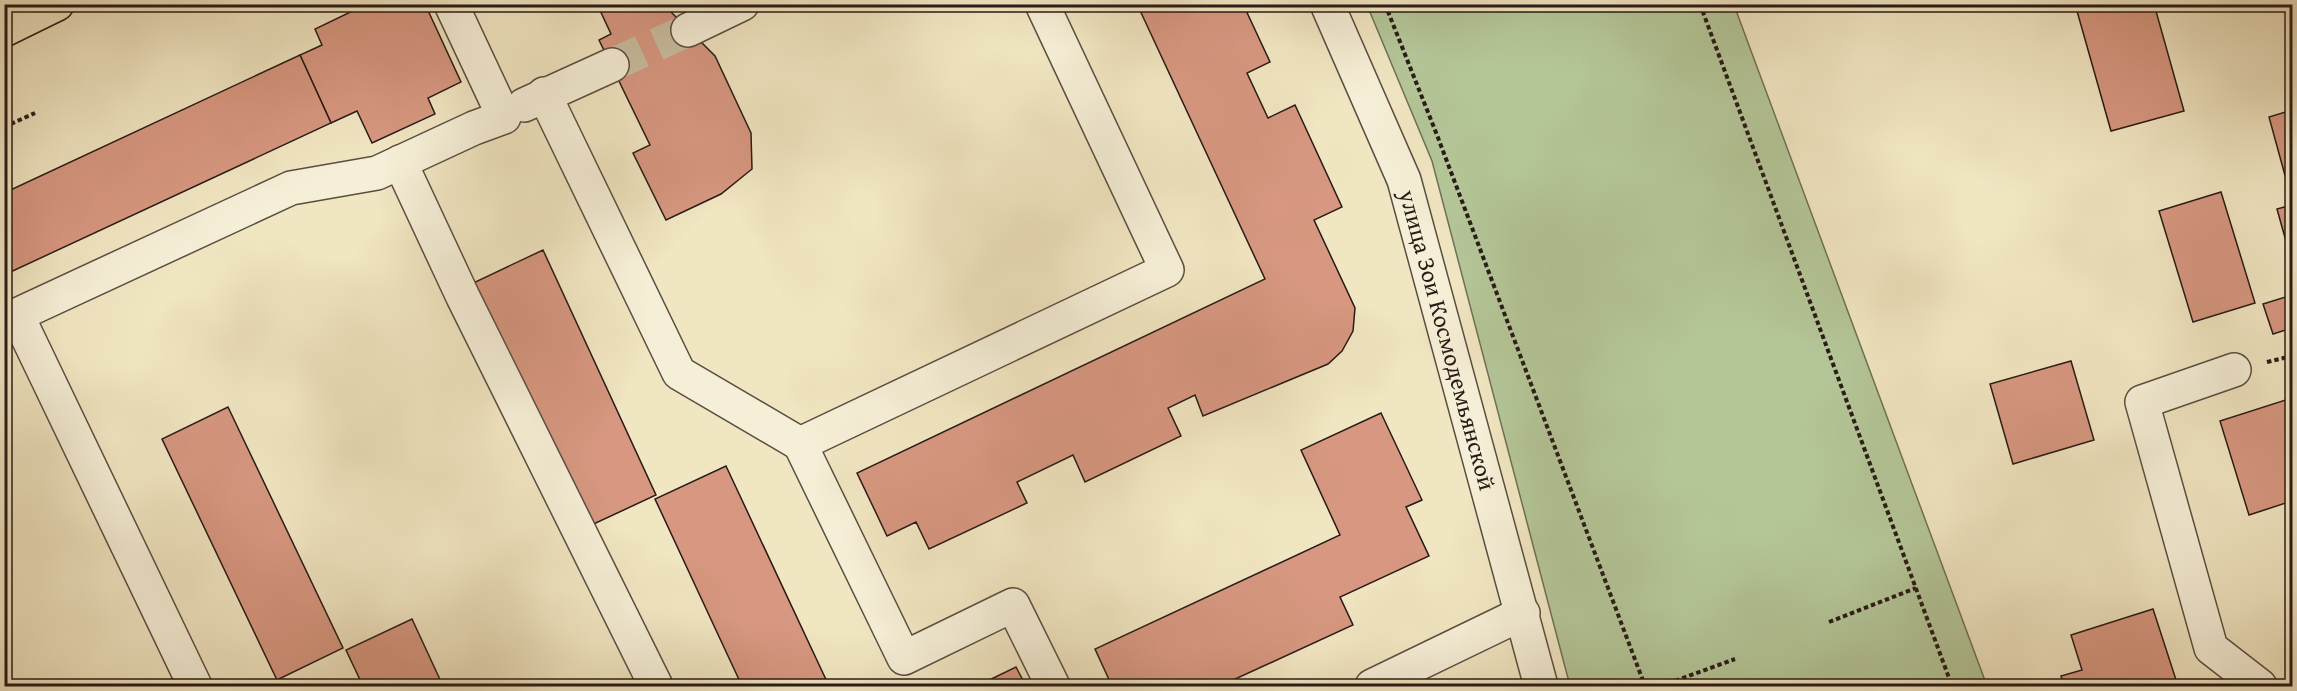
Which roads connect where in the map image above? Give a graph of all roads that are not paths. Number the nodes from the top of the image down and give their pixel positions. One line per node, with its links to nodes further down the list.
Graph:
1 (57, 4): 6 (main road)
2 (452, 4): 10 (street)
3 (742, 4): 7 (street)
4 (1042, 4): 14 (street)
5 (1327, 4): 15 (street, улица Зои Космодемьянской)
6 (4, 30)
7 (688, 30)
8 (612, 65): 9 (street)
9 (544, 94): 10 (street); 14 (street)
10 (504, 117): 11 (street)
11 (400, 162): 12 (street); 17 (street)
12 (11, 318): 16 (street)
13 (2234, 370): 21 (street)
14 (800, 444): 18 (street)
15 (1523, 613): 19 (street); 20 (street, улица Зои Космодемьянской)
16 (195, 687)
17 (656, 687)
18 (1053, 687)
19 (1372, 687)
20 (1541, 687)
21 (2260, 687)

